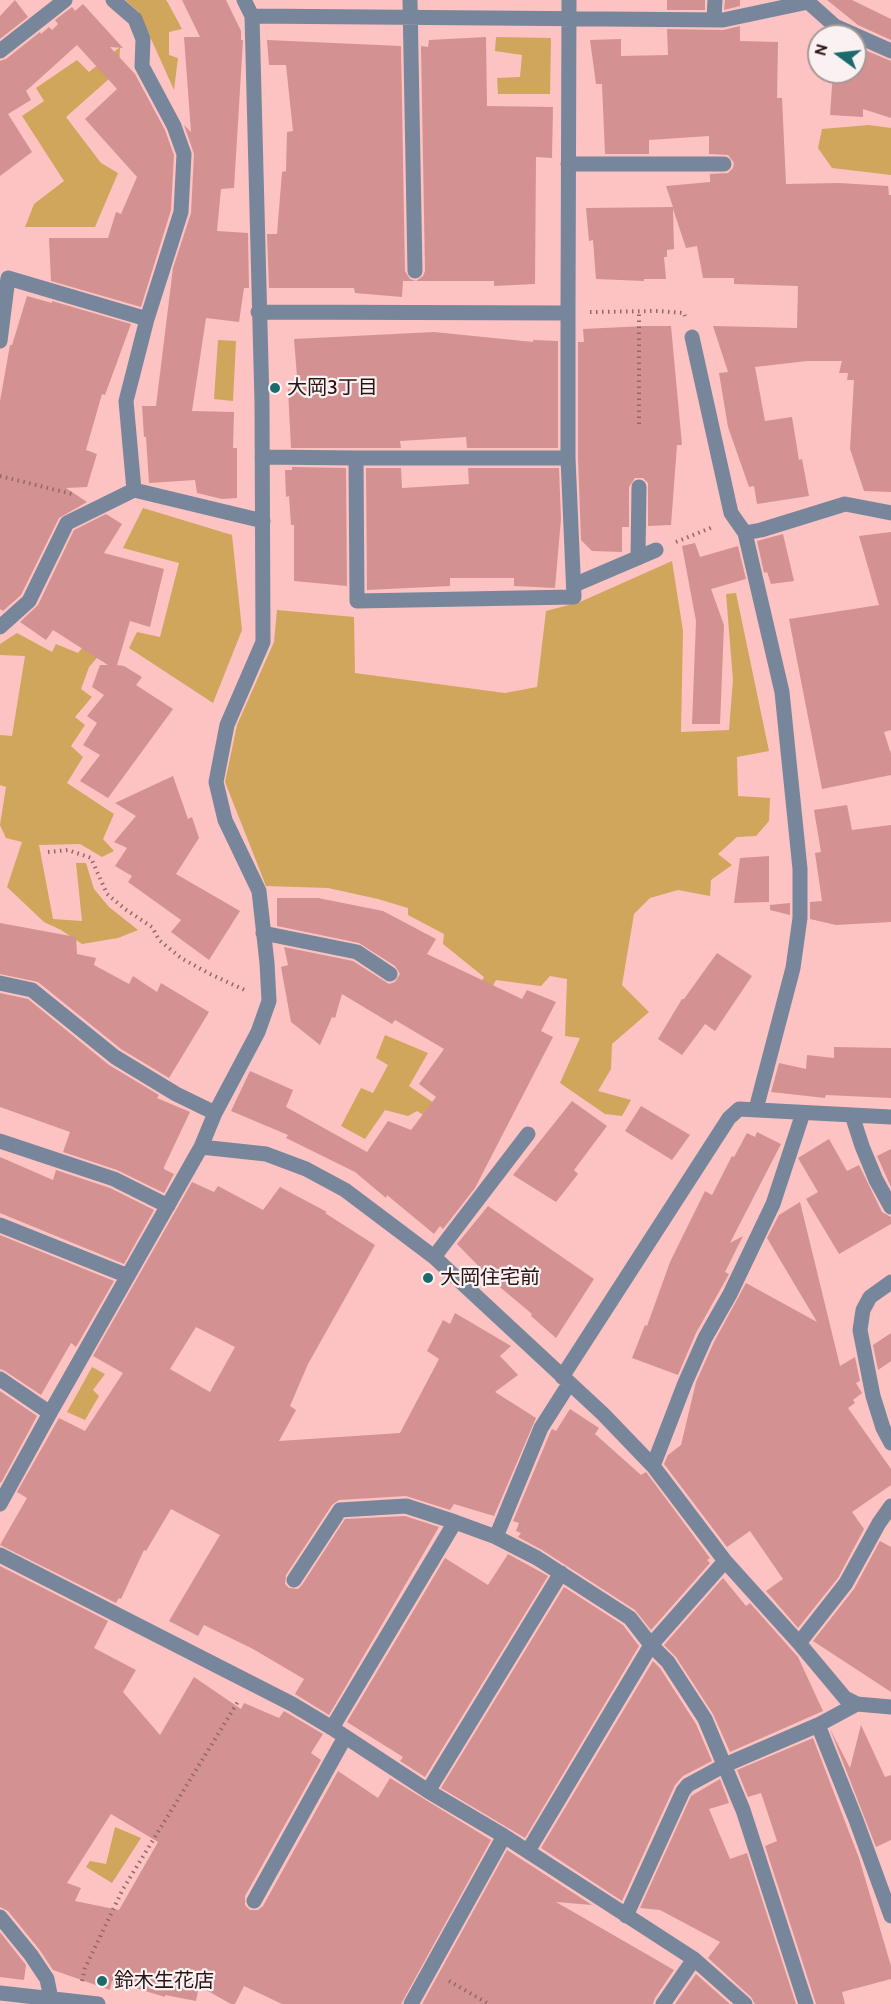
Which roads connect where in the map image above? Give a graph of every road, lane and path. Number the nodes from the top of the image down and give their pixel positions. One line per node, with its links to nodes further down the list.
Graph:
1 (65, 0): 11 (street)
2 (113, 0): 21 (street)
3 (244, 0): 7 (street)
4 (410, 0): 8 (street)
5 (569, 0): 9 (street)
6 (715, 0): 10 (street)
7 (252, 16): 8 (street); 18 (street)
8 (411, 17): 9 (street); 15 (street)
9 (568, 20): 10 (street); 13 (street)
10 (714, 20): 12 (street)
11 (0, 51)
12 (891, 51)
13 (568, 164): 14 (street); 19 (street)
14 (724, 164)
15 (416, 271)
16 (605, 311): 17 (path)
17 (639, 311): 20 (path); 24 (path)
18 (258, 312): 19 (street); 25 (street)
19 (568, 313): 27 (street)
20 (684, 313)
21 (147, 319): 23 (street); 30 (street)
22 (692, 337): 35 (street)
23 (0, 341)
24 (639, 424)
25 (262, 457): 26 (street); 33 (street)
26 (356, 458): 27 (street); 38 (street)
27 (568, 458): 38 (street)
28 (0, 476): 31 (path)
29 (639, 487): 37 (street)
30 (134, 489): 31 (street); 33 (street)
31 (99, 507): 39 (street)
32 (891, 513): 35 (street)
33 (263, 521): 41 (street)
34 (720, 525): 36 (path)
35 (745, 533): 45 (street)
36 (656, 550): 37 (street)
37 (638, 558): 38 (street)
38 (574, 585)
39 (0, 627)
40 (48, 852): 44 (path)
41 (263, 933): 42 (street); 44 (street)
42 (390, 974)
43 (0, 983): 46 (street)
44 (268, 995): 46 (street)
45 (756, 1109): 47 (street); 60 (street)
46 (215, 1113): 52 (street)
47 (803, 1113): 48 (street); 63 (street)
48 (852, 1115): 49 (street); 54 (street)
49 (891, 1117)
50 (528, 1134): 56 (street)
51 (0, 1142): 53 (street)
52 (201, 1147): 53 (street); 56 (street)
53 (168, 1206): 57 (street)
54 (891, 1207)
55 (0, 1225): 57 (street)
56 (434, 1257): 60 (street)
57 (128, 1276): 61 (street)
58 (891, 1282): 62 (street)
59 (0, 1379): 61 (street)
60 (566, 1381): 63 (street); 67 (street)
61 (50, 1413): 64 (street)
62 (891, 1443)
63 (653, 1466): 69 (street)
64 (0, 1504)
65 (891, 1506): 72 (street)
66 (455, 1522): 67 (street); 71 (street); 78 (street)
67 (496, 1537): 70 (street)
68 (0, 1555): 74 (street)
69 (725, 1562): 72 (street); 73 (street)
70 (561, 1573): 73 (street); 81 (street)
71 (294, 1580)
72 (799, 1643): 75 (street)
73 (651, 1645): 80 (street); 83 (street)
74 (249, 1683): 78 (street); 92 (path)
75 (857, 1704): 76 (street); 77 (street)
76 (891, 1707)
77 (818, 1725): 80 (street); 86 (street)
78 (332, 1728): 79 (street)
79 (345, 1737): 81 (street); 84 (street)
80 (725, 1765): 85 (street); 98 (street)
81 (428, 1791): 82 (street)
82 (504, 1836): 83 (street); 89 (street)
83 (528, 1851): 85 (street)
84 (254, 1900)
85 (626, 1916): 88 (street)
86 (891, 1916)
87 (0, 1917): 91 (street)
88 (694, 1959): 96 (street); 97 (street)
89 (430, 1970): 94 (street); 95 (path)
90 (1, 1996): 91 (street)
91 (56, 2001): 92 (street)
92 (76, 2002): 93 (street)
93 (98, 2004)
94 (411, 2004)
95 (489, 2004)
96 (663, 2004)
97 (746, 2004)
98 (806, 2004)

